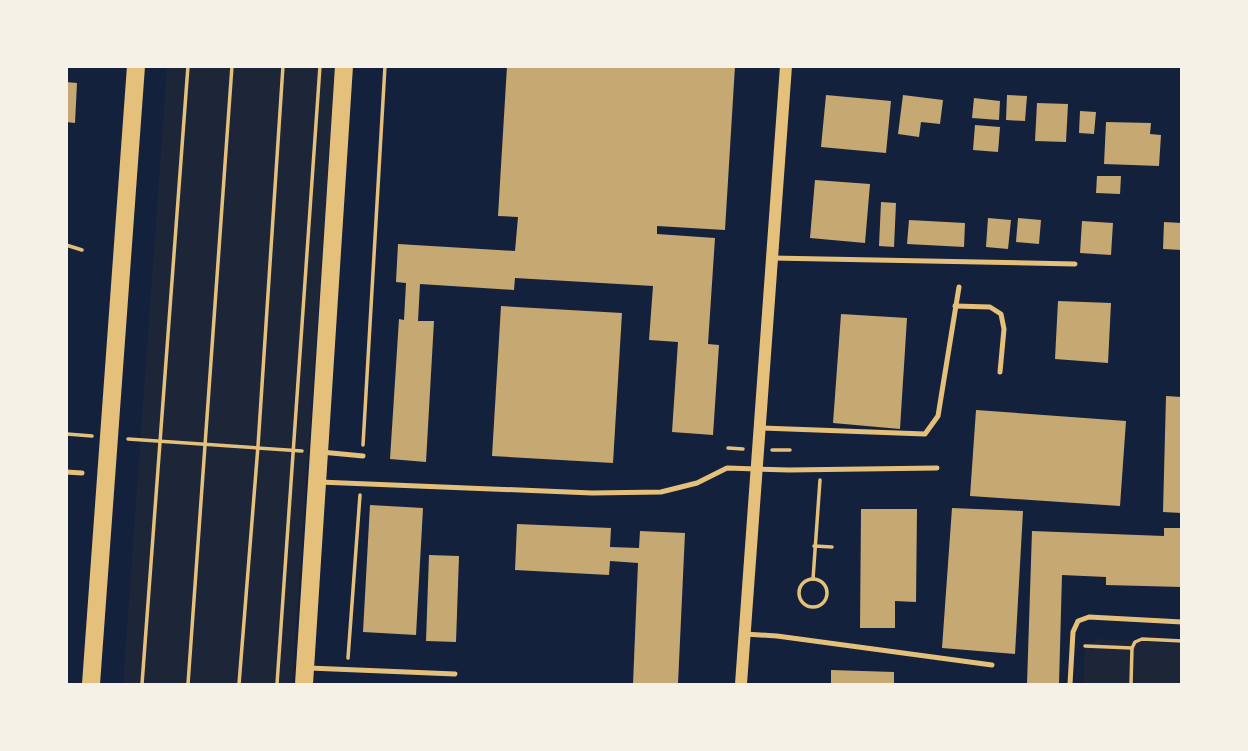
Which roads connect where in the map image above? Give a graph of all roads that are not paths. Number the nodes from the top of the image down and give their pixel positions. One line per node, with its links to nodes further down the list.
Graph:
1 (136, 66): 22 (main road)
2 (344, 66): 10 (main road)
3 (786, 66): 4 (street)
4 (772, 258): 5 (lane); 9 (street)
5 (1075, 264)
6 (958, 287): 7 (lane)
7 (956, 306): 8 (lane); 9 (lane)
8 (1000, 372)
9 (760, 428): 13 (street)
10 (317, 452): 11 (lane); 16 (main road)
11 (363, 456)
12 (937, 468): 13 (lane)
13 (758, 469): 16 (lane); 18 (street)
14 (66, 472): 15 (lane)
15 (82, 472)
16 (316, 481): 21 (main road)
17 (1181, 622): 24 (lane)
18 (745, 634): 19 (lane); 23 (street)
19 (992, 665)
20 (454, 674): 21 (lane)
21 (305, 676)
22 (91, 684)
23 (741, 684)
24 (1070, 684)

